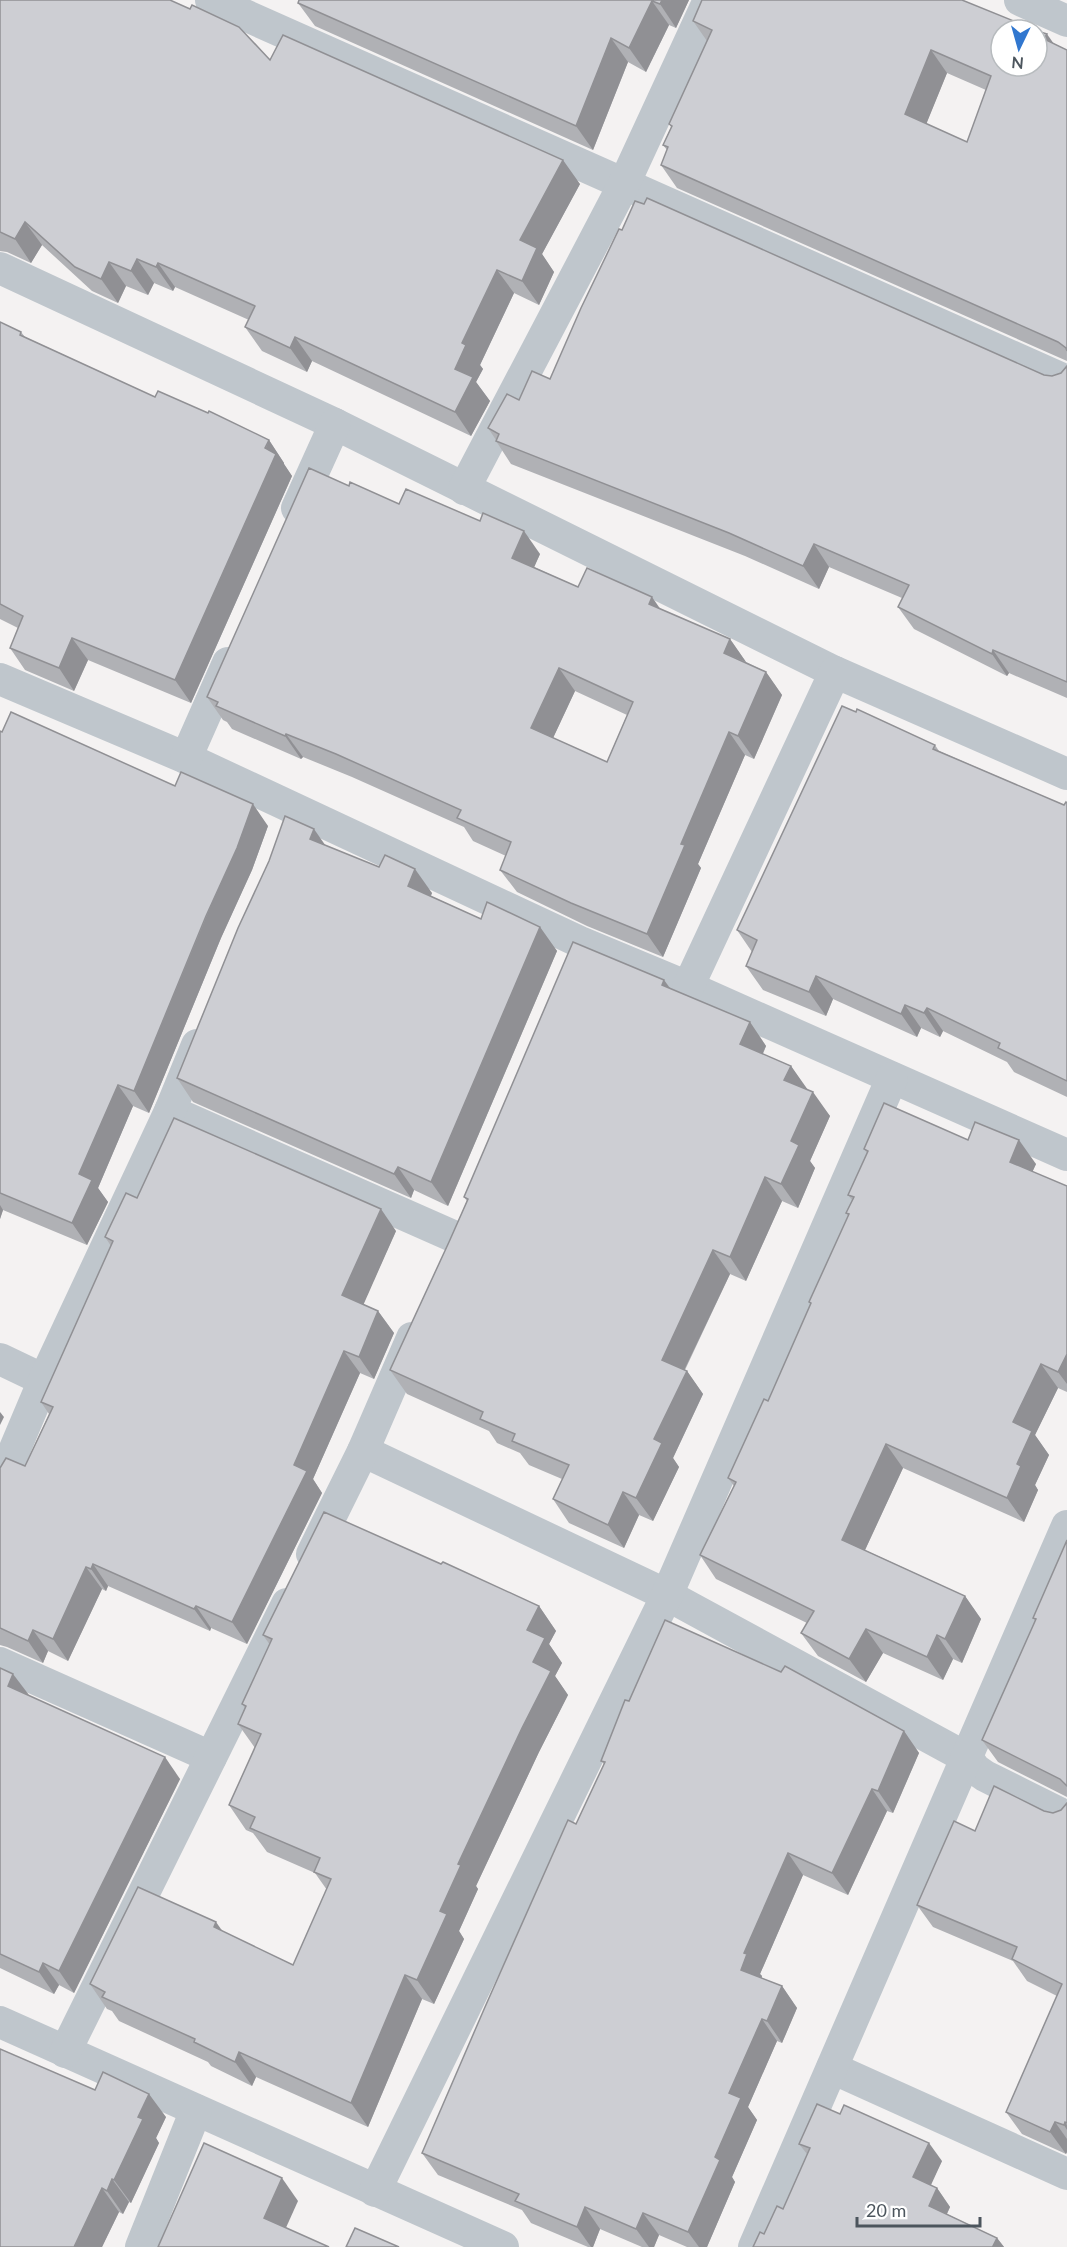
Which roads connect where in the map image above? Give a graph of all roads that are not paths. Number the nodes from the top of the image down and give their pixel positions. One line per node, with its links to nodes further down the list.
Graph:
1 (211, 0): 5 (street)
2 (710, 0): 5 (street)
3 (1020, 0): 4 (street)
4 (1067, 21)
5 (624, 184): 7 (street); 9 (street)
6 (0, 268): 8 (street)
7 (1067, 381)
8 (335, 424): 9 (street); 10 (street)
9 (464, 489): 12 (street)
10 (287, 531)
11 (239, 639): 14 (street)
12 (835, 672): 15 (street); 18 (street)
13 (4, 691): 14 (street)
14 (186, 758): 16 (street)
15 (1067, 774)
16 (294, 808): 17 (street); 18 (street)
17 (283, 837)
18 (688, 987): 20 (street)
19 (206, 1023): 21 (street)
20 (892, 1078): 22 (street); 30 (street)
21 (170, 1111): 23 (street); 26 (street)
22 (1067, 1155)
23 (455, 1237)
24 (423, 1312): 27 (street)
25 (0, 1359): 26 (street)
26 (44, 1380): 28 (street)
27 (363, 1451): 30 (street); 32 (street)
28 (0, 1484)
29 (1067, 1526): 33 (street)
30 (667, 1594): 33 (street); 40 (street)
31 (0, 1663): 32 (street)
32 (211, 1757): 36 (street)
33 (967, 1758): 34 (street); 37 (street)
34 (1067, 1817)
35 (0, 2022): 36 (street)
36 (65, 2052): 38 (street)
37 (832, 2068): 39 (street); 43 (street)
38 (196, 2110): 40 (street); 41 (street)
39 (1067, 2174)
40 (375, 2191): 42 (street)
41 (141, 2247)
42 (503, 2247)
43 (754, 2247)

